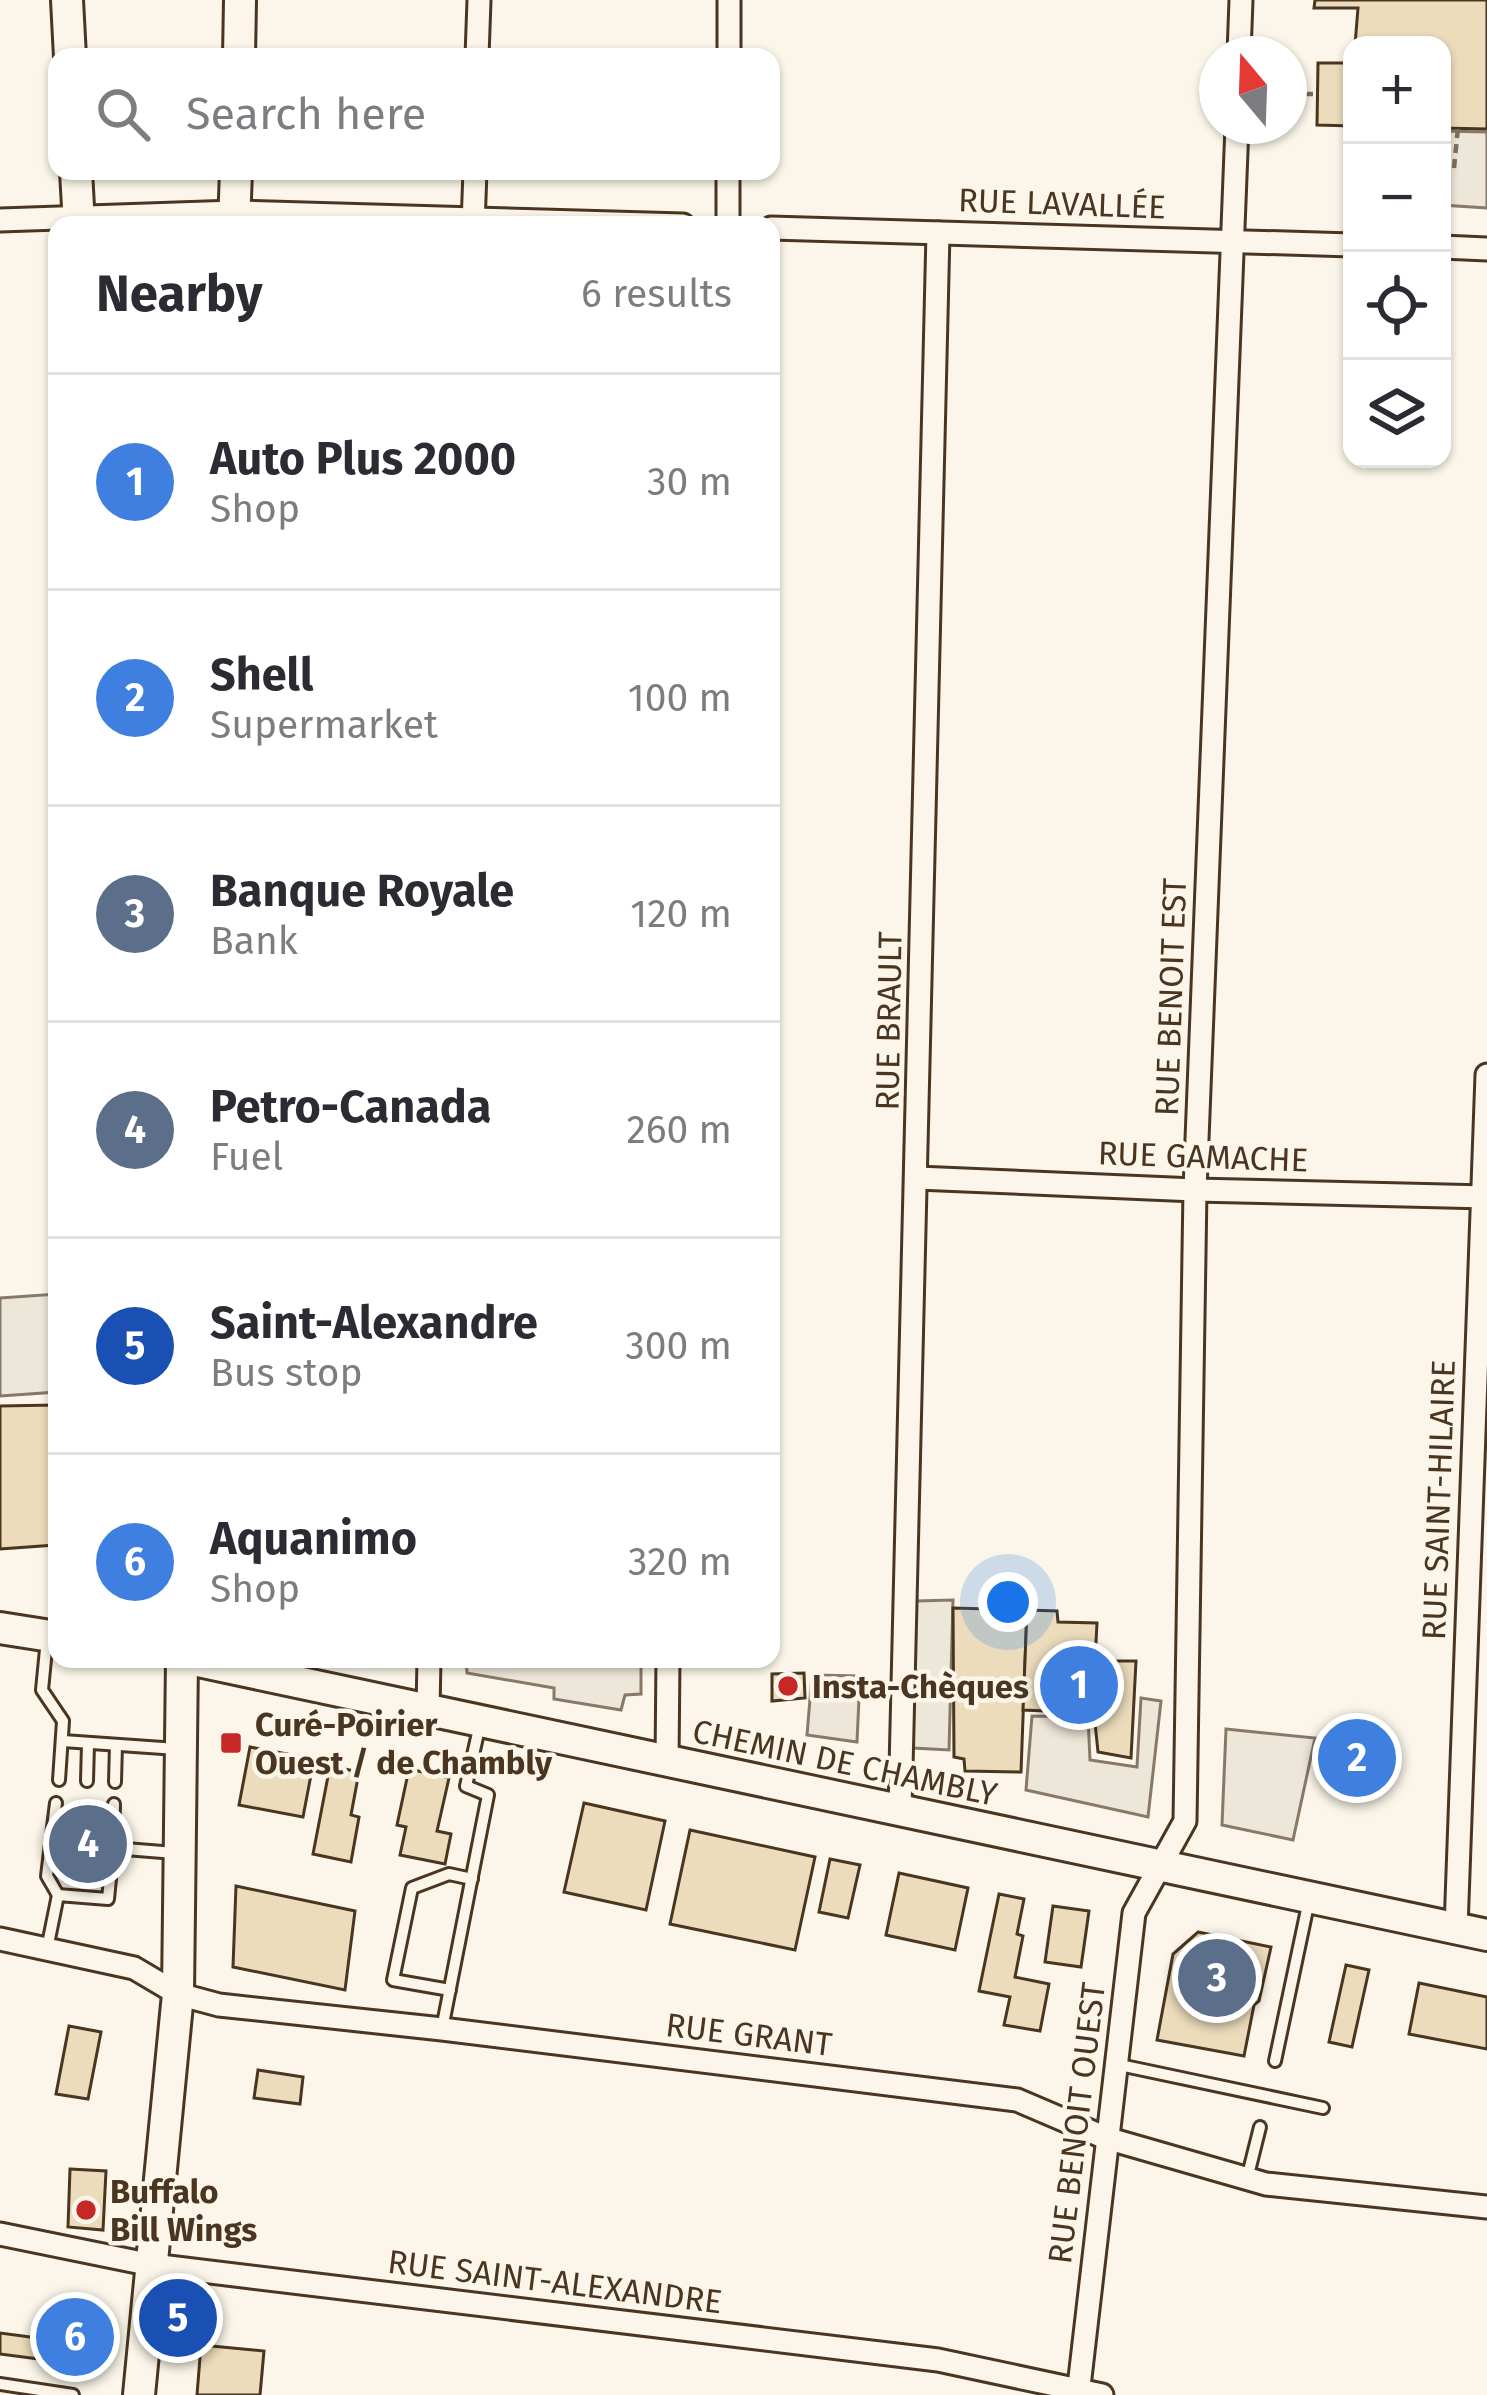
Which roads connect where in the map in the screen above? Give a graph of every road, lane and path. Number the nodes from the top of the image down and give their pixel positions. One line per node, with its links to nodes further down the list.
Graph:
1 (67, 0): 7 (main road)
2 (240, 0): 8 (main road)
3 (479, 0): 9 (street)
4 (729, 0): 10 (street)
5 (1240, 0): 6 (street)
6 (1239, 36)
7 (70, 48)
8 (239, 48)
9 (477, 48)
10 (729, 48)
11 (1307, 94): 12 (path)
12 (1318, 94)
13 (1458, 128): 15 (path)
14 (1237, 144): 28 (street, RUE BENOIT EST)
15 (1454, 168)
16 (77, 180): 20 (main road)
17 (236, 180): 21 (main road)
18 (475, 180): 22 (street)
19 (728, 180): 23 (street)
20 (79, 216)
21 (235, 216)
22 (474, 216)
23 (728, 216)
24 (0, 220): 25 (street)
25 (48, 221)
26 (780, 228): 27 (street, RUE LAVALLÉE)
27 (938, 232): 28 (street, RUE LAVALLÉE); 33 (street, RUE BRAULT)
28 (1234, 241): 29 (street, RUE LAVALLÉE); 34 (street, RUE BENOIT EST)
29 (1343, 245)
30 (1451, 247): 31 (street)
31 (1487, 249)
32 (1487, 1076): 35 (street, RUE SAINT-HILAIRE)
33 (917, 1178): 34 (street, RUE GAMACHE); 54 (street, RUE BRAULT)
34 (1195, 1190): 35 (street, RUE GAMACHE); 58 (street, RUE BENOIT EST)
35 (1485, 1197): 62 (street, RUE SAINT-HILAIRE)
36 (0, 1628): 37 (main road)
37 (48, 1634)
38 (48, 1662): 45 (lane)
39 (185, 1668): 48 (main road)
40 (229, 1668): 43 (main road, CHEMIN DE CHAMBLY)
41 (429, 1668): 43 (street)
42 (668, 1668): 49 (street)
43 (428, 1709): 44 (main road, CHEMIN DE CHAMBLY)
44 (480, 1721): 49 (main road, CHEMIN DE CHAMBLY); 59 (lane)
45 (63, 1741): 46 (lane); 50 (lane)
46 (88, 1744): 47 (lane); 51 (lane)
47 (116, 1745): 48 (lane); 52 (lane)
48 (181, 1749): 57 (main road)
49 (667, 1760): 54 (main road, CHEMIN DE CHAMBLY)
50 (58, 1780)
51 (87, 1781)
52 (115, 1782)
53 (110, 1810): 56 (lane)
54 (900, 1810): 58 (main road, CHEMIN DE CHAMBLY)
55 (70, 1813): 60 (lane)
56 (113, 1848): 57 (lane); 60 (lane)
57 (179, 1853): 67 (main road)
58 (1162, 1865): 61 (main road, CHEMIN DE CHAMBLY); 70 (street, RUE BENOIT OUEST)
59 (472, 1879): 66 (lane); 66 (lane)
60 (58, 1895): 65 (lane)
61 (1310, 1897): 62 (main road, CHEMIN DE CHAMBLY); 69 (lane)
62 (1456, 1928): 63 (main road, CHEMIN DE CHAMBLY)
63 (1487, 1935)
64 (0, 1940): 65 (street, RUE GRANT)
65 (47, 1949): 67 (street, RUE GRANT)
66 (450, 1990): 68 (lane)
67 (178, 1994): 68 (street, RUE GRANT); 77 (main road)
68 (442, 2029): 73 (street, RUE GRANT)
69 (1275, 2061)
70 (1115, 2064): 71 (lane); 73 (street, RUE BENOIT OUEST)
71 (1323, 2108)
72 (1260, 2127): 74 (lane)
73 (1106, 2138): 74 (street, RUE GRANT); 79 (street, RUE BENOIT OUEST)
74 (1247, 2179): 75 (street, RUE GRANT)
75 (1487, 2207)
76 (0, 2234): 77 (street, RUE SAINT-ALEXANDRE)
77 (152, 2265): 79 (street, RUE SAINT-ALEXANDRE); 81 (main road)
78 (0, 2384): 80 (lane)
79 (1078, 2392): 82 (street, RUE SAINT-ALEXANDRE)
80 (73, 2395)
81 (139, 2395)
82 (1102, 2395)

